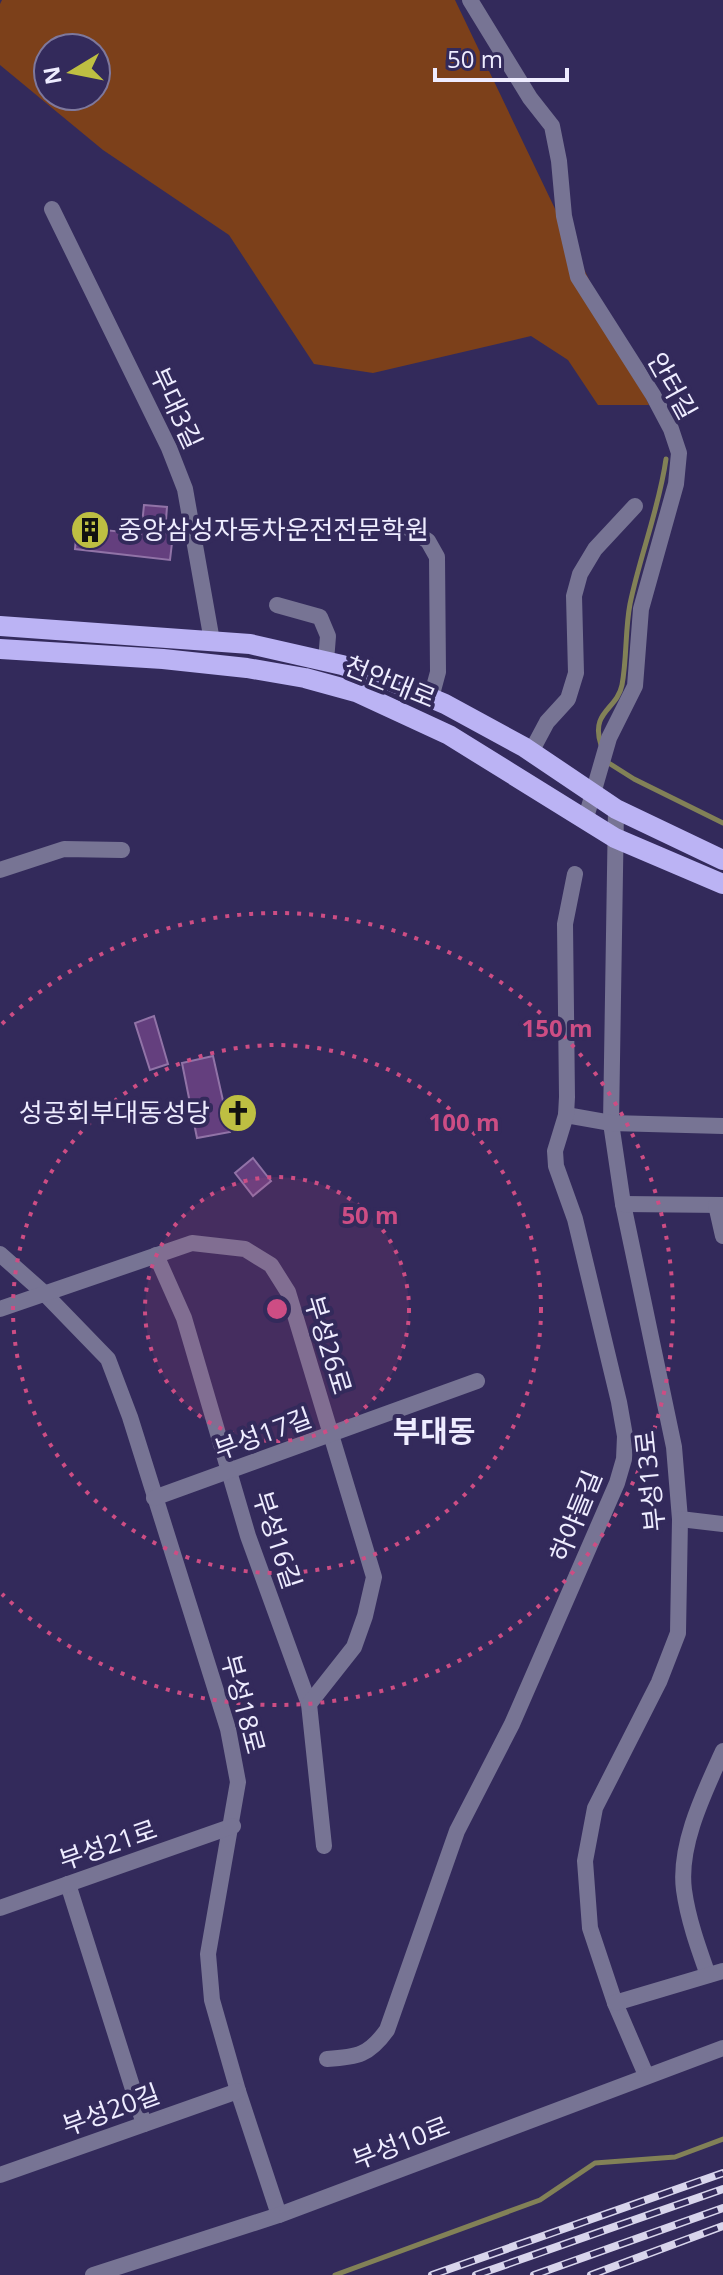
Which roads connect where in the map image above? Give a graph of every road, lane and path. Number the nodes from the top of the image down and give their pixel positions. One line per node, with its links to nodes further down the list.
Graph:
1 (470, 0): 12 (street, 안터길)
2 (52, 209): 7 (street, 부대3길)
3 (635, 506): 11 (street)
4 (408, 528): 10 (street)
5 (277, 605): 9 (street)
6 (0, 626): 7 (main road, 천안대로)
7 (212, 641): 9 (main road, 천안대로)
8 (0, 649): 14 (main road, 천안대로)
9 (326, 661): 10 (main road, 천안대로)
10 (431, 698): 11 (main road, 천안대로)
11 (531, 752): 12 (main road, 천안대로)
12 (593, 793): 13 (main road, 천안대로); 14 (street, 안터길)
13 (616, 809): 15 (street, 부성13로); 17 (main road, 천안대로)
14 (585, 821): 15 (main road, 천안대로)
15 (615, 838): 20 (main road, 천안대로); 22 (street, 부성13로)
16 (122, 850): 18 (street)
17 (723, 860)
18 (0, 870)
19 (575, 874): 21 (street, 하야들길)
20 (723, 884)
21 (566, 1115): 22 (street); 46 (street, 하야들길)
22 (611, 1123): 23 (street); 24 (street, 부성13로)
23 (723, 1126)
24 (623, 1204): 25 (street); 35 (street, 부성13로)
25 (720, 1205): 26 (street)
26 (723, 1236)
27 (0, 1254): 29 (street, 부성18로)
28 (156, 1255): 29 (street, 부성26로); 32 (street, 부성26로); 33 (street, 부성16길)
29 (44, 1293): 30 (street, 부성26로); 34 (street, 부성18로)
30 (0, 1309)
31 (477, 1381): 32 (street, 부성17길)
32 (330, 1434): 33 (street, 부성17길); 37 (street, 부성26로)
33 (230, 1472): 34 (street, 부성17길); 37 (street, 부성16길)
34 (154, 1498): 39 (street, 부성18로)
35 (680, 1519): 36 (street); 44 (street, 부성13로)
36 (723, 1524)
37 (309, 1704): 40 (street, 부성16길)
38 (723, 1751): 43 (street)
39 (233, 1826): 41 (street, 부성21로); 48 (street, 부성18로)
40 (324, 1846)
41 (68, 1884): 42 (street, 부성21로); 49 (street)
42 (0, 1908)
43 (715, 1973): 44 (street)
44 (615, 2003): 47 (street, 부성13로)
45 (723, 2048): 47 (street, 부성10로)
46 (327, 2059)
47 (646, 2075): 51 (street, 부성10로)
48 (238, 2091): 49 (street, 부성20길); 51 (street, 부성18로)
49 (144, 2124): 50 (street, 부성20길)
50 (0, 2175)
51 (279, 2215): 52 (street, 부성10로)
52 (93, 2275)

